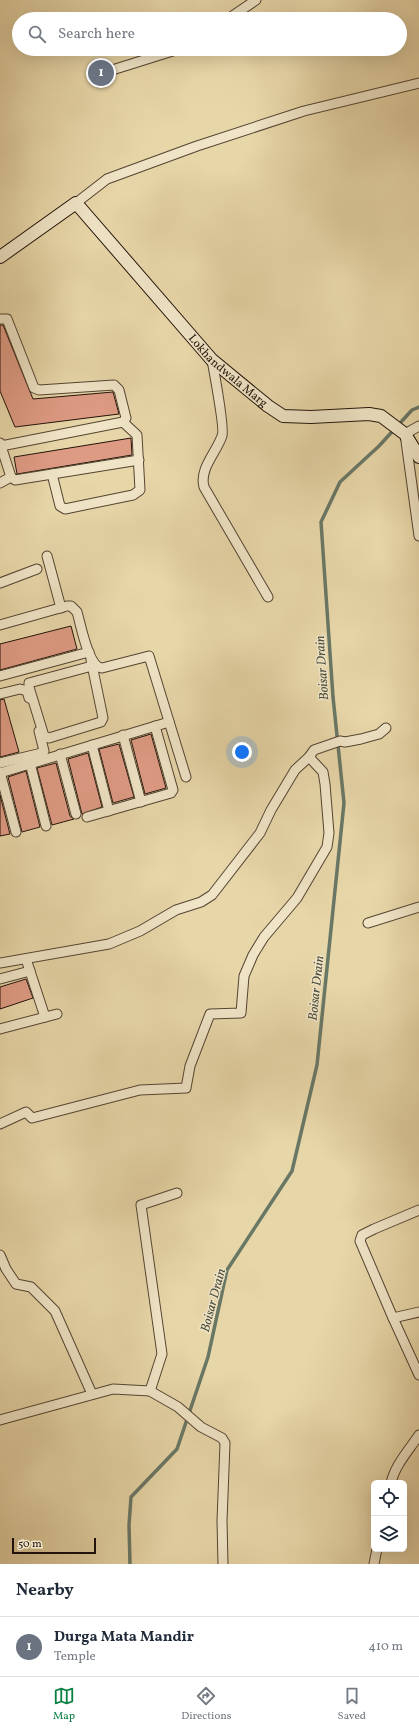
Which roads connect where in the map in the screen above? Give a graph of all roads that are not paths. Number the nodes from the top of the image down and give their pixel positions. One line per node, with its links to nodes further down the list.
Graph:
1 (256, 0): 2 (street)
2 (238, 12)
3 (157, 56): 4 (street)
4 (109, 71)
5 (419, 83): 6 (street)
6 (76, 203): 7 (street); 9 (street, Lokhandwala Marg)
7 (0, 258)
8 (0, 319): 10 (street)
9 (212, 360): 12 (street, Lokhandwala Marg); 23 (street)
10 (123, 422): 13 (street); 15 (street)
11 (419, 426): 12 (street)
12 (404, 433): 14 (street, Lokhandwala Marg); 19 (street)
13 (1, 445): 17 (street)
14 (419, 456)
15 (139, 460): 16 (street); 16 (street)
16 (52, 474): 17 (street)
17 (11, 477): 18 (street)
18 (0, 483)
19 (419, 536)
20 (47, 556): 24 (street)
21 (36, 569): 22 (street)
22 (0, 582)
23 (268, 597)
24 (61, 608): 25 (street); 26 (street)
25 (0, 625)
26 (90, 660): 26 (street); 27 (street); 29 (street)
27 (0, 676)
28 (0, 694): 36 (street)
29 (169, 722): 30 (street); 39 (street)
30 (154, 726): 32 (street); 40 (street)
31 (386, 728): 35 (street)
32 (123, 736): 33 (street); 40 (street)
33 (92, 745): 34 (street); 41 (street)
34 (60, 754): 37 (street); 42 (street)
35 (312, 754): 48 (street); 55 (street)
36 (0, 763)
37 (30, 763): 38 (street); 44 (street)
38 (0, 772): 45 (street)
39 (186, 777)
40 (141, 802): 41 (street)
41 (110, 811): 43 (street)
42 (76, 814)
43 (88, 817)
44 (46, 826)
45 (16, 832)
46 (419, 907): 47 (street)
47 (368, 923)
48 (26, 959): 49 (street); 50 (street)
49 (0, 963)
50 (30, 971): 51 (street); 53 (street)
51 (1, 976)
52 (57, 1014): 53 (street)
53 (45, 1017): 54 (street)
54 (0, 1029)
55 (0, 1124)
56 (177, 1193): 62 (street)
57 (419, 1210): 60 (street)
58 (0, 1255): 63 (street)
59 (419, 1312): 60 (street)
60 (393, 1318): 61 (street)
61 (419, 1375)
62 (150, 1391): 63 (street); 68 (street)
63 (92, 1394): 64 (street)
64 (0, 1420)
65 (419, 1435): 66 (street)
66 (391, 1480)
67 (376, 1552): 69 (street)
68 (223, 1564)
69 (374, 1564)

